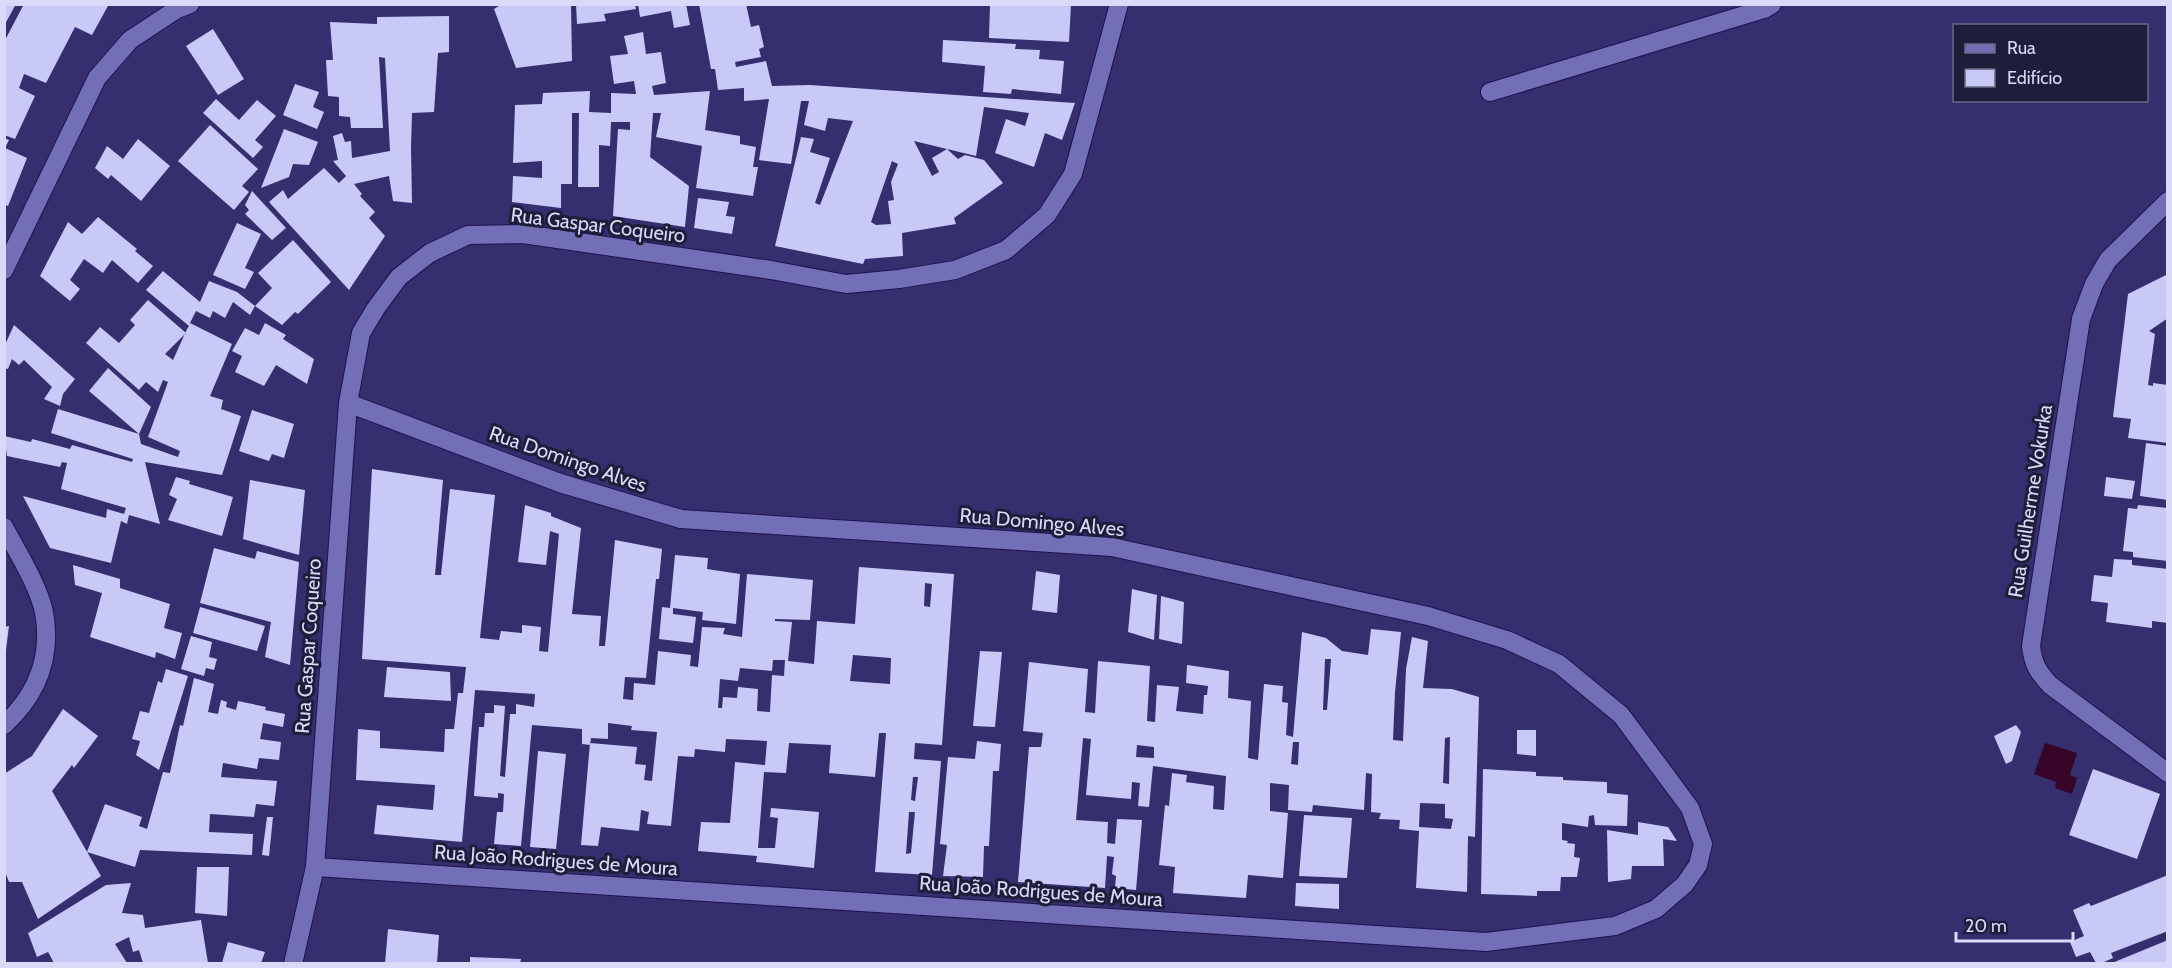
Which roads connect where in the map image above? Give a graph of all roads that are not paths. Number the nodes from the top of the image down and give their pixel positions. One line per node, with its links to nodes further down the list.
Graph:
1 (190, 4): 6 (street)
2 (1119, 4): 7 (street, Rua Gaspar Coqueiro)
3 (1773, 4): 4 (street)
4 (1490, 92)
5 (2168, 201): 10 (street, Rua Guilherme Vokurka)
6 (4, 270)
7 (348, 403): 11 (street, Rua Domingo Alves); 12 (street, Rua Gaspar Coqueiro)
8 (4, 527): 9 (street)
9 (4, 725)
10 (2168, 773)
11 (1697, 824): 12 (street, Rua João Rodrigues de Moura)
12 (315, 867): 13 (street, Rua Gaspar Coqueiro)
13 (293, 963)

